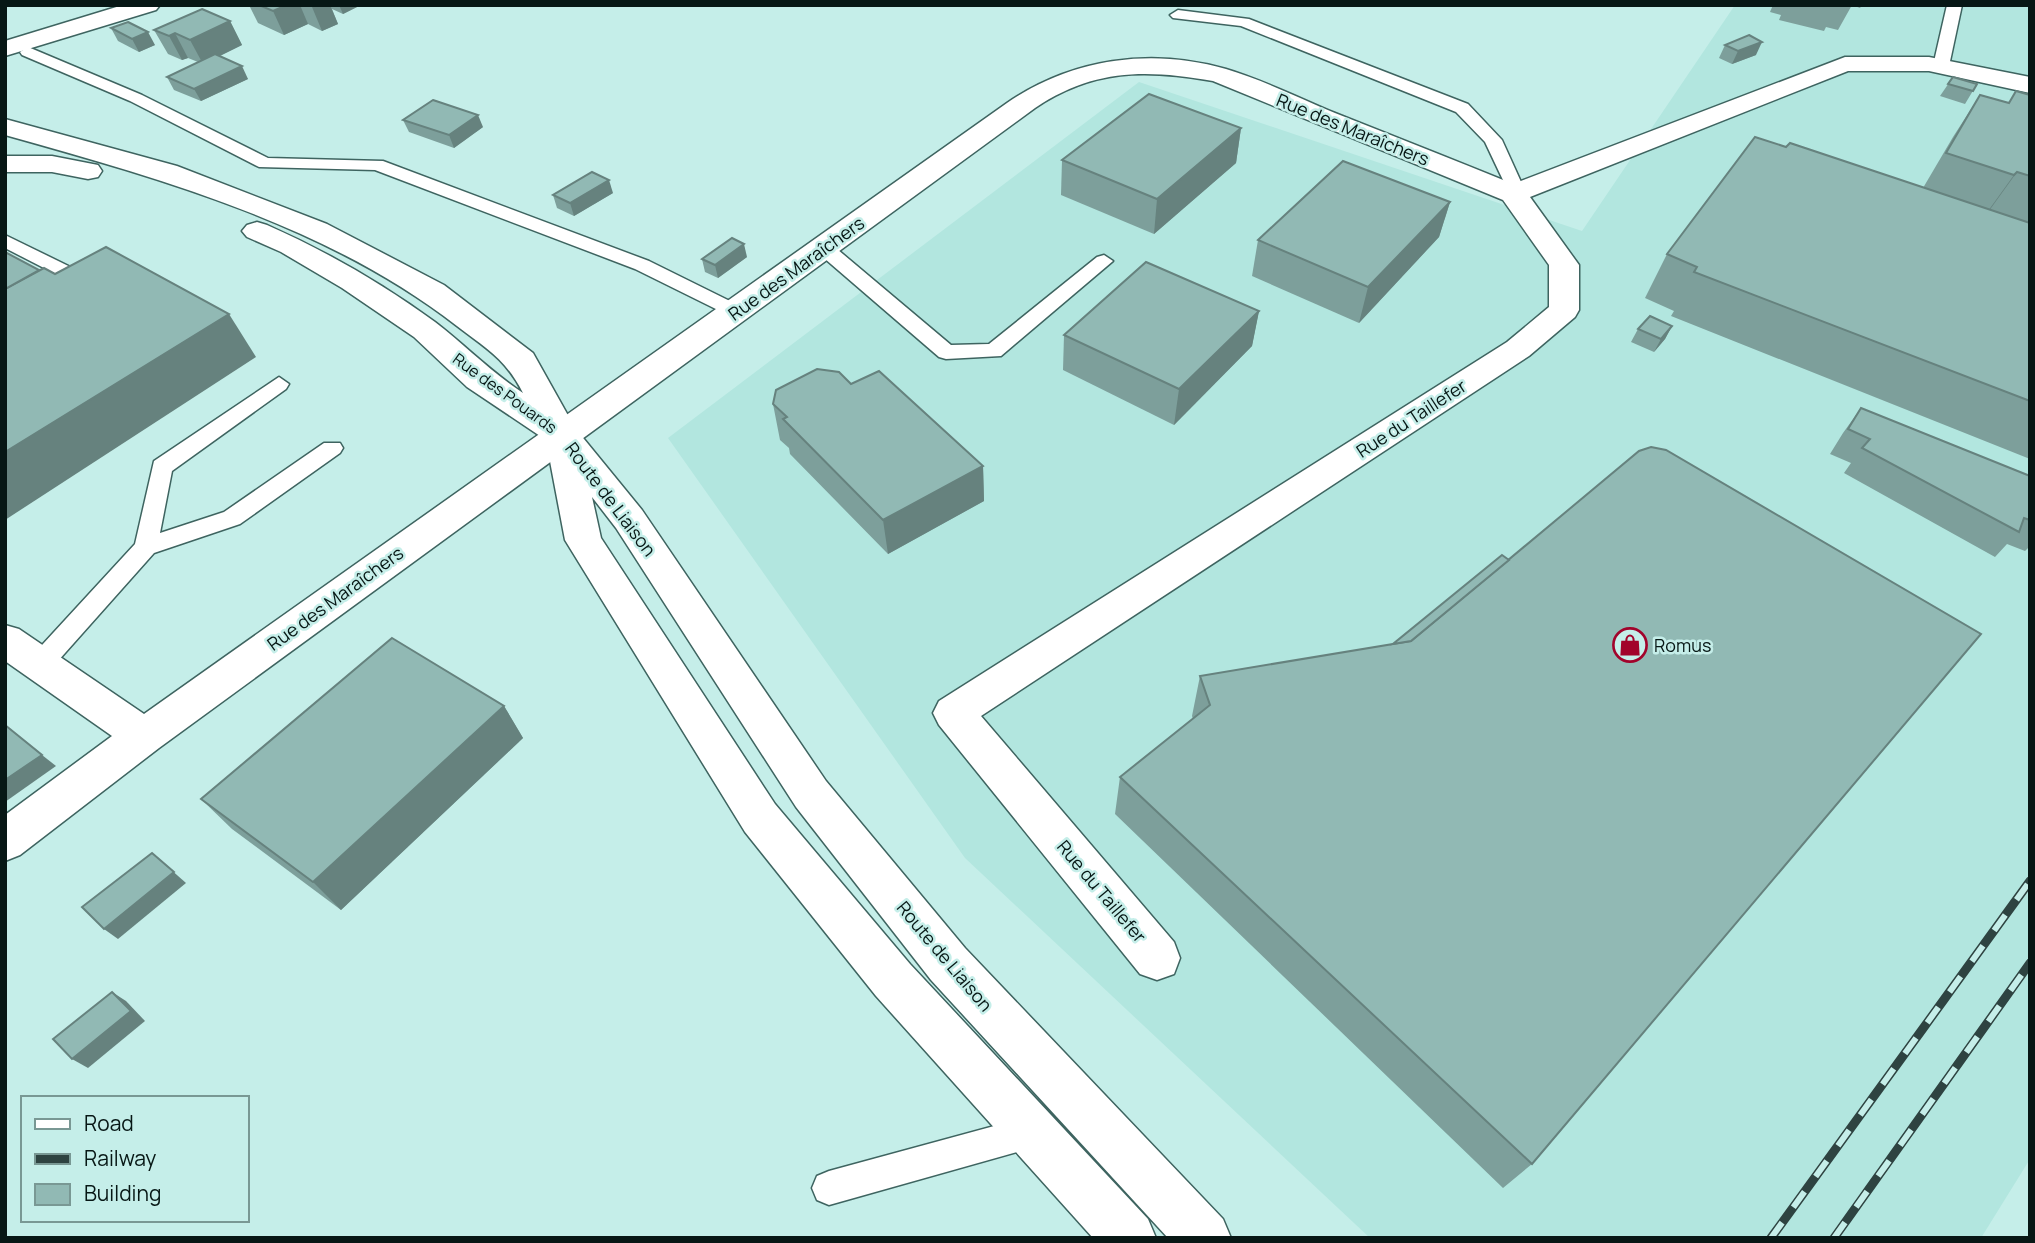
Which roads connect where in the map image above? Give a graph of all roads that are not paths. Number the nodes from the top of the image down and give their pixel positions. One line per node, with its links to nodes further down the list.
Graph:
1 (148, 5): 4 (street)
2 (1955, 5): 5 (lane)
3 (1178, 15): 10 (lane)
4 (17, 51): 6 (street); 15 (lane)
5 (1941, 66): 7 (street); 10 (street)
6 (5, 69)
7 (2030, 86)
8 (5, 127): 17 (street, Rue des Pouards)
9 (5, 164): 17 (street, Rue des Pouards)
10 (1515, 193): 12 (street, Rue des Maraîchers); 24 (street, Rue du Taillefer)
11 (5, 241): 14 (lane)
12 (824, 248): 13 (lane); 15 (street, Rue des Maraîchers)
13 (1104, 261)
14 (88, 283)
15 (737, 312): 17 (street, Rue des Maraîchers)
16 (279, 384): 19 (lane)
17 (562, 435): 22 (street, Rue des Maraîchers); 25 (street, Route de Liaison); 28 (street, Route de Liaison)
18 (332, 448): 19 (lane)
19 (146, 547): 21 (lane)
20 (5, 640): 21 (street)
21 (40, 664): 22 (street)
22 (144, 736): 23 (street, Rue des Maraîchers)
23 (5, 841)
24 (1157, 958)
25 (1031, 1132): 26 (lane); 27 (street, Route de Liaison)
26 (829, 1188)
27 (1129, 1238)
28 (1204, 1238)

